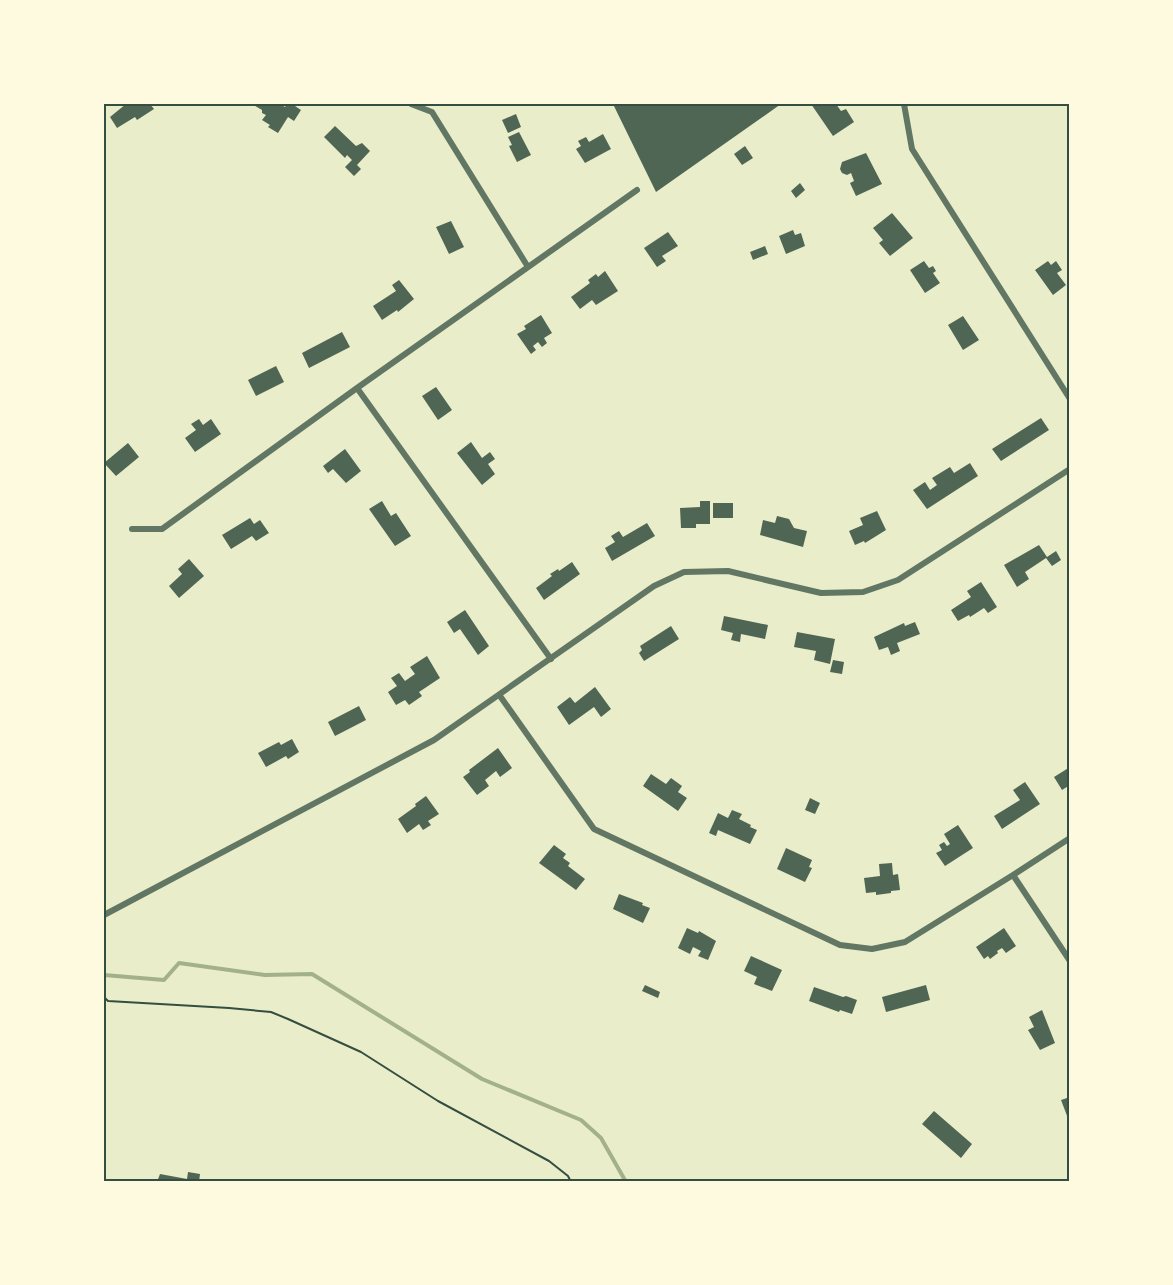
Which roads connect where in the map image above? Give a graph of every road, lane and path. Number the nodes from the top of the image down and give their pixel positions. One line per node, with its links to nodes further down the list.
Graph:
1 (411, 104): 4 (street)
2 (904, 104): 6 (street)
3 (637, 190): 4 (street)
4 (528, 267): 5 (street)
5 (357, 388): 8 (street); 9 (street)
6 (1070, 399)
7 (1070, 469): 9 (street)
8 (132, 529)
9 (551, 658): 10 (street)
10 (500, 696): 12 (street); 13 (street)
11 (1070, 838): 12 (street)
12 (1013, 875): 14 (street)
13 (104, 915)
14 (1070, 961)
15 (104, 997): 16 (path)
16 (571, 1182)

